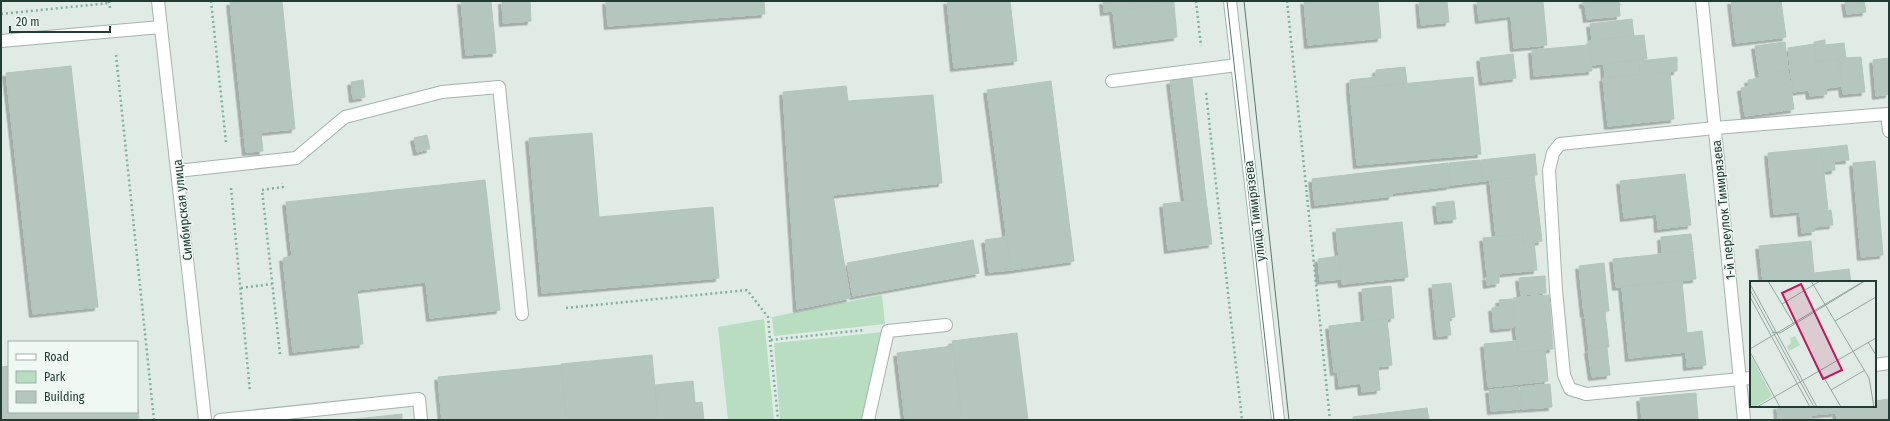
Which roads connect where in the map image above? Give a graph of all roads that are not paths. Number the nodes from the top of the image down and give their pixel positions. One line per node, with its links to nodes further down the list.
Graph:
1 (158, 1): 4 (street, Симбирская улица)
2 (1230, 1): 6 (street, улица Тимирязева)
3 (1702, 1): 8 (street, 1-й переулок Тимирязева)
4 (161, 27): 5 (street); 10 (street, Симбирская улица)
5 (1, 41)
6 (1237, 65): 7 (street); 20 (street, улица Тимирязева)
7 (1112, 81)
8 (1715, 128): 9 (street); 15 (street, 1-й переулок Тимирязева); 15 (street)
9 (1889, 131)
10 (177, 171): 11 (street); 16 (street, Симбирская улица)
11 (522, 314)
12 (946, 325): 19 (street)
13 (1889, 363): 14 (street)
14 (1876, 365)
15 (1746, 378): 21 (street, 1-й переулок Тимирязева)
16 (205, 420)
17 (220, 420): 18 (street)
18 (421, 420)
19 (868, 420)
20 (1278, 420)
21 (1744, 420)

